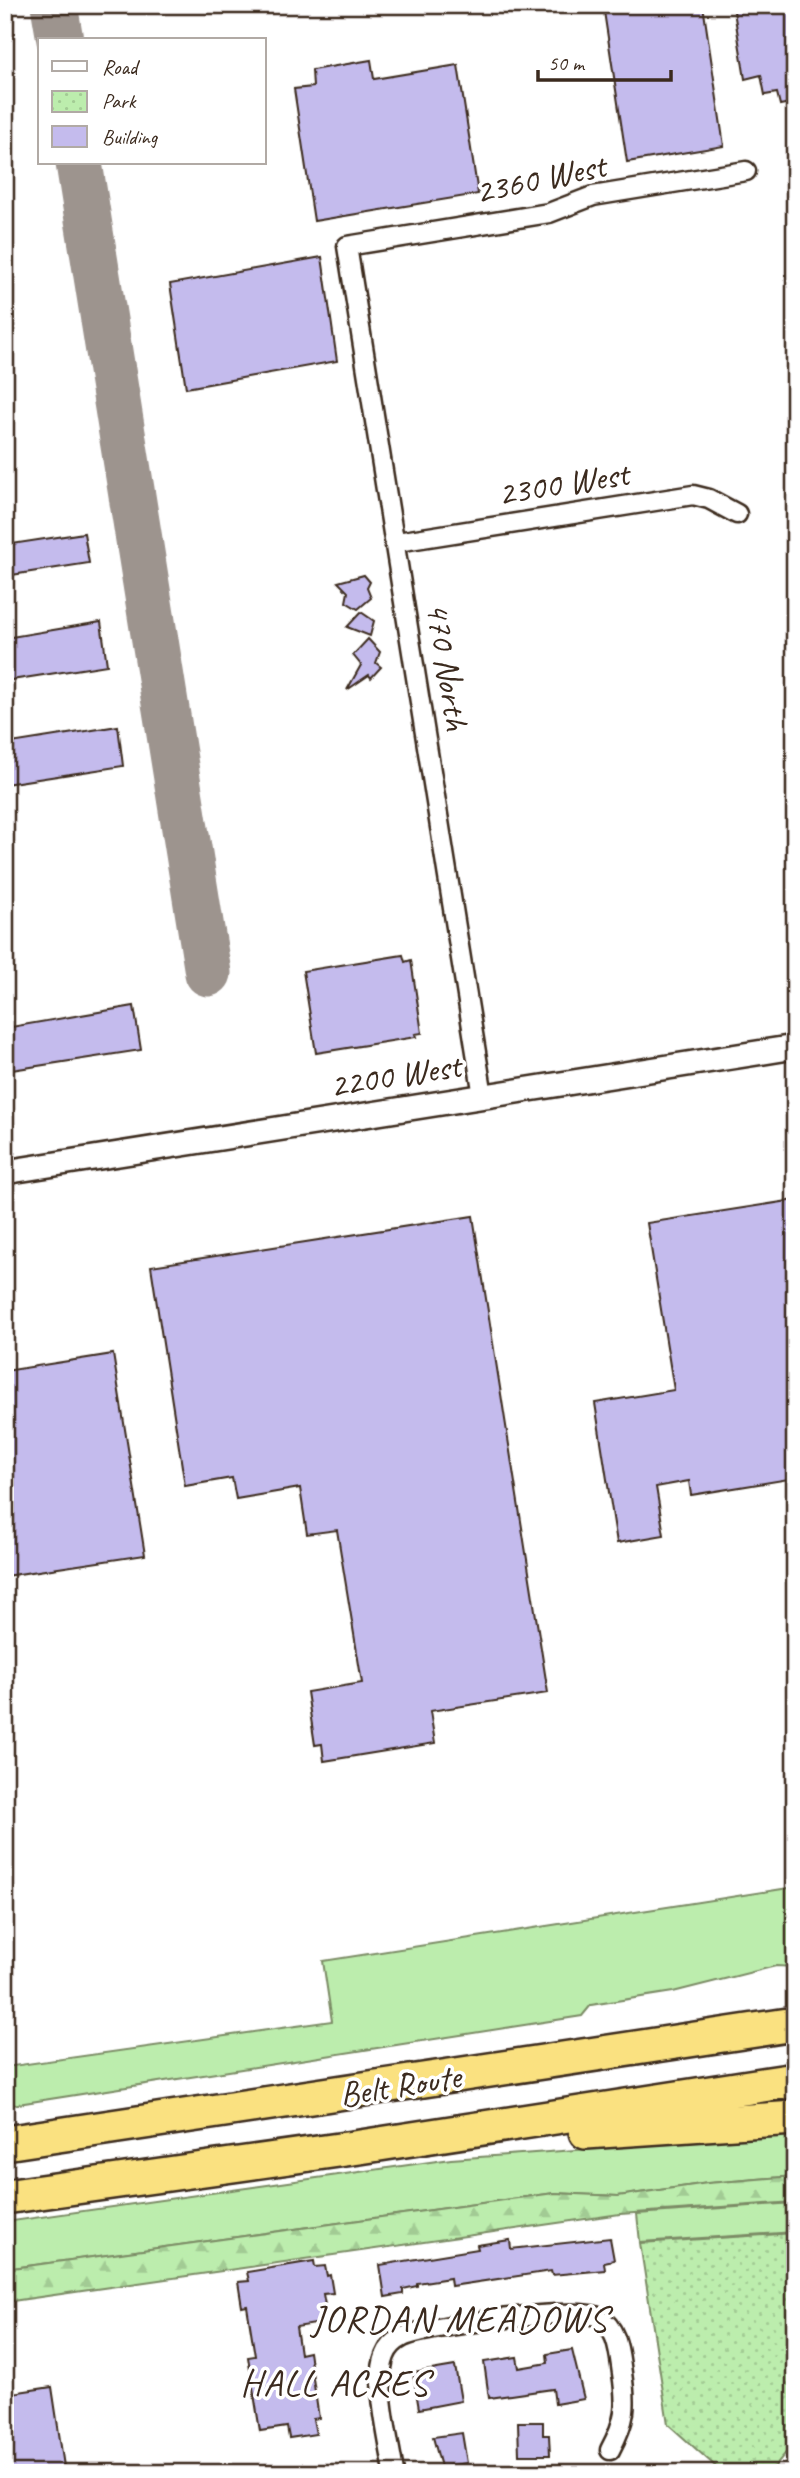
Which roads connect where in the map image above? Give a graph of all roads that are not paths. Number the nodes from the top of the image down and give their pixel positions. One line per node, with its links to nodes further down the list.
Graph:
1 (746, 171): 2 (street, 2360 West)
2 (347, 246): 4 (street, 470 North)
3 (737, 514): 4 (street, 2300 West)
4 (397, 542): 6 (street, 470 North)
5 (795, 1047): 6 (street, 2200 West)
6 (483, 1096): 7 (street, 2200 West)
7 (5, 1172)
8 (795, 2002): 11 (highway)
9 (795, 2024): 11 (highway, Belt Route)
10 (795, 2080): 14 (highway, Belt Route)
11 (395, 2086): 13 (highway, Belt Route)
12 (795, 2118): 14 (highway)
13 (5, 2143)
14 (360, 2147): 15 (highway, Belt Route)
15 (5, 2197)
16 (610, 2450): 17 (street)
17 (394, 2473)

